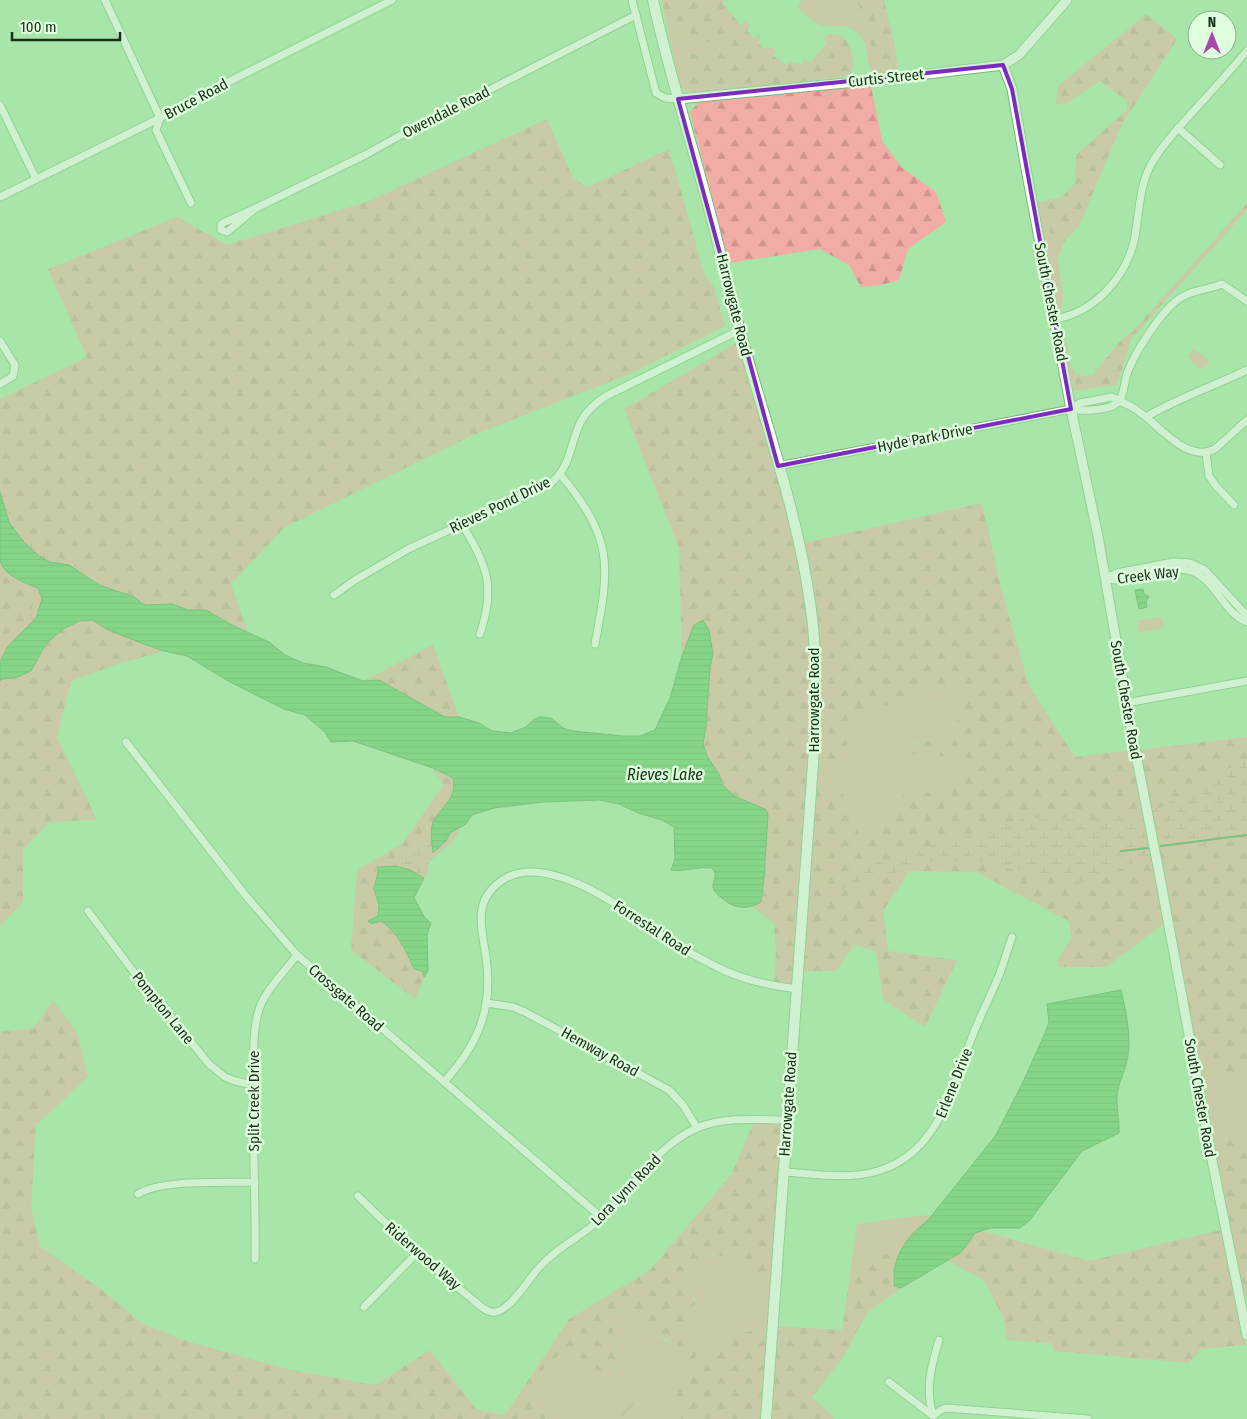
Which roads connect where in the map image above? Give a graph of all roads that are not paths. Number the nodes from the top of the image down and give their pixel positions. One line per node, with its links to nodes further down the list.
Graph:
1 (104, 0): 11 (street)
2 (392, 0): 11 (street, Bruce Road)
3 (632, 0): 6 (street)
4 (652, 0): 9 (main road, Harrowgate Road)
5 (1067, 0): 8 (street, Curtis Street)
6 (636, 15): 9 (street); 17 (street, Owendale Road)
7 (1247, 51): 12 (street)
8 (1003, 65): 9 (street, Curtis Street); 19 (street, South Chester Road)
9 (678, 99): 20 (main road, Harrowgate Road)
10 (0, 105): 14 (street)
11 (160, 118): 14 (street, Bruce Road); 16 (street)
12 (1178, 128): 13 (street); 19 (street)
13 (1220, 165)
14 (36, 179): 15 (street, Bruce Road)
15 (0, 197)
16 (191, 203)
17 (256, 208): 17 (street, Owendale Road)
18 (1247, 301): 24 (street)
19 (1055, 319): 25 (street, South Chester Road)
20 (740, 330): 29 (main road, Harrowgate Road); 30 (street, Rieves Pond Drive)
21 (0, 341): 23 (street)
22 (1247, 370): 26 (street)
23 (0, 384)
24 (1120, 400): 25 (street, Hyde Park Drive); 26 (street)
25 (1071, 409): 29 (street, Hyde Park Drive); 33 (street, South Chester Road)
26 (1146, 417): 28 (street)
27 (1247, 420): 28 (street)
28 (1206, 453): 31 (street)
29 (778, 466): 45 (main road, Harrowgate Road)
30 (560, 474): 32 (street, Rieves Pond Drive); 38 (street)
31 (1234, 505)
32 (462, 524): 34 (street, Rieves Pond Drive); 37 (street)
33 (1105, 578): 35 (street, Creek Way); 36 (street, Creek Way); 40 (street, South Chester Road)
34 (334, 595)
35 (1247, 616)
36 (1247, 622)
37 (480, 634)
38 (595, 644)
39 (1247, 680): 40 (street)
40 (1126, 703): 60 (street, South Chester Road)
41 (126, 742): 44 (street, Crossgate Road)
42 (88, 911): 48 (street, Pompton Lane)
43 (1012, 937): 51 (street, Erlene Drive)
44 (297, 956): 47 (street, Crossgate Road); 48 (street, Split Creek Drive)
45 (797, 989): 46 (street, Forrestal Road); 49 (main road, Harrowgate Road)
46 (486, 1003): 47 (street); 50 (street, Hemway Road)
47 (444, 1082): 55 (street, Crossgate Road)
48 (254, 1085): 52 (street, Split Creek Drive)
49 (787, 1120): 50 (street, Lora Lynn Road); 51 (main road, Harrowgate Road)
50 (697, 1128): 55 (street, Lora Lynn Road)
51 (784, 1172): 64 (main road, Harrowgate Road)
52 (255, 1182): 53 (street); 57 (street, Split Creek Drive)
53 (138, 1194)
54 (358, 1196): 56 (street, Riderwood Way)
55 (602, 1218): 59 (street, Lora Lynn Road)
56 (418, 1252): 58 (street); 59 (street, Riderwood Way)
57 (255, 1258)
58 (364, 1307)
59 (491, 1312)
60 (1247, 1335)
61 (939, 1340): 63 (street)
62 (889, 1382): 63 (street)
63 (933, 1418): 65 (street)
64 (766, 1419)
65 (1088, 1419)

